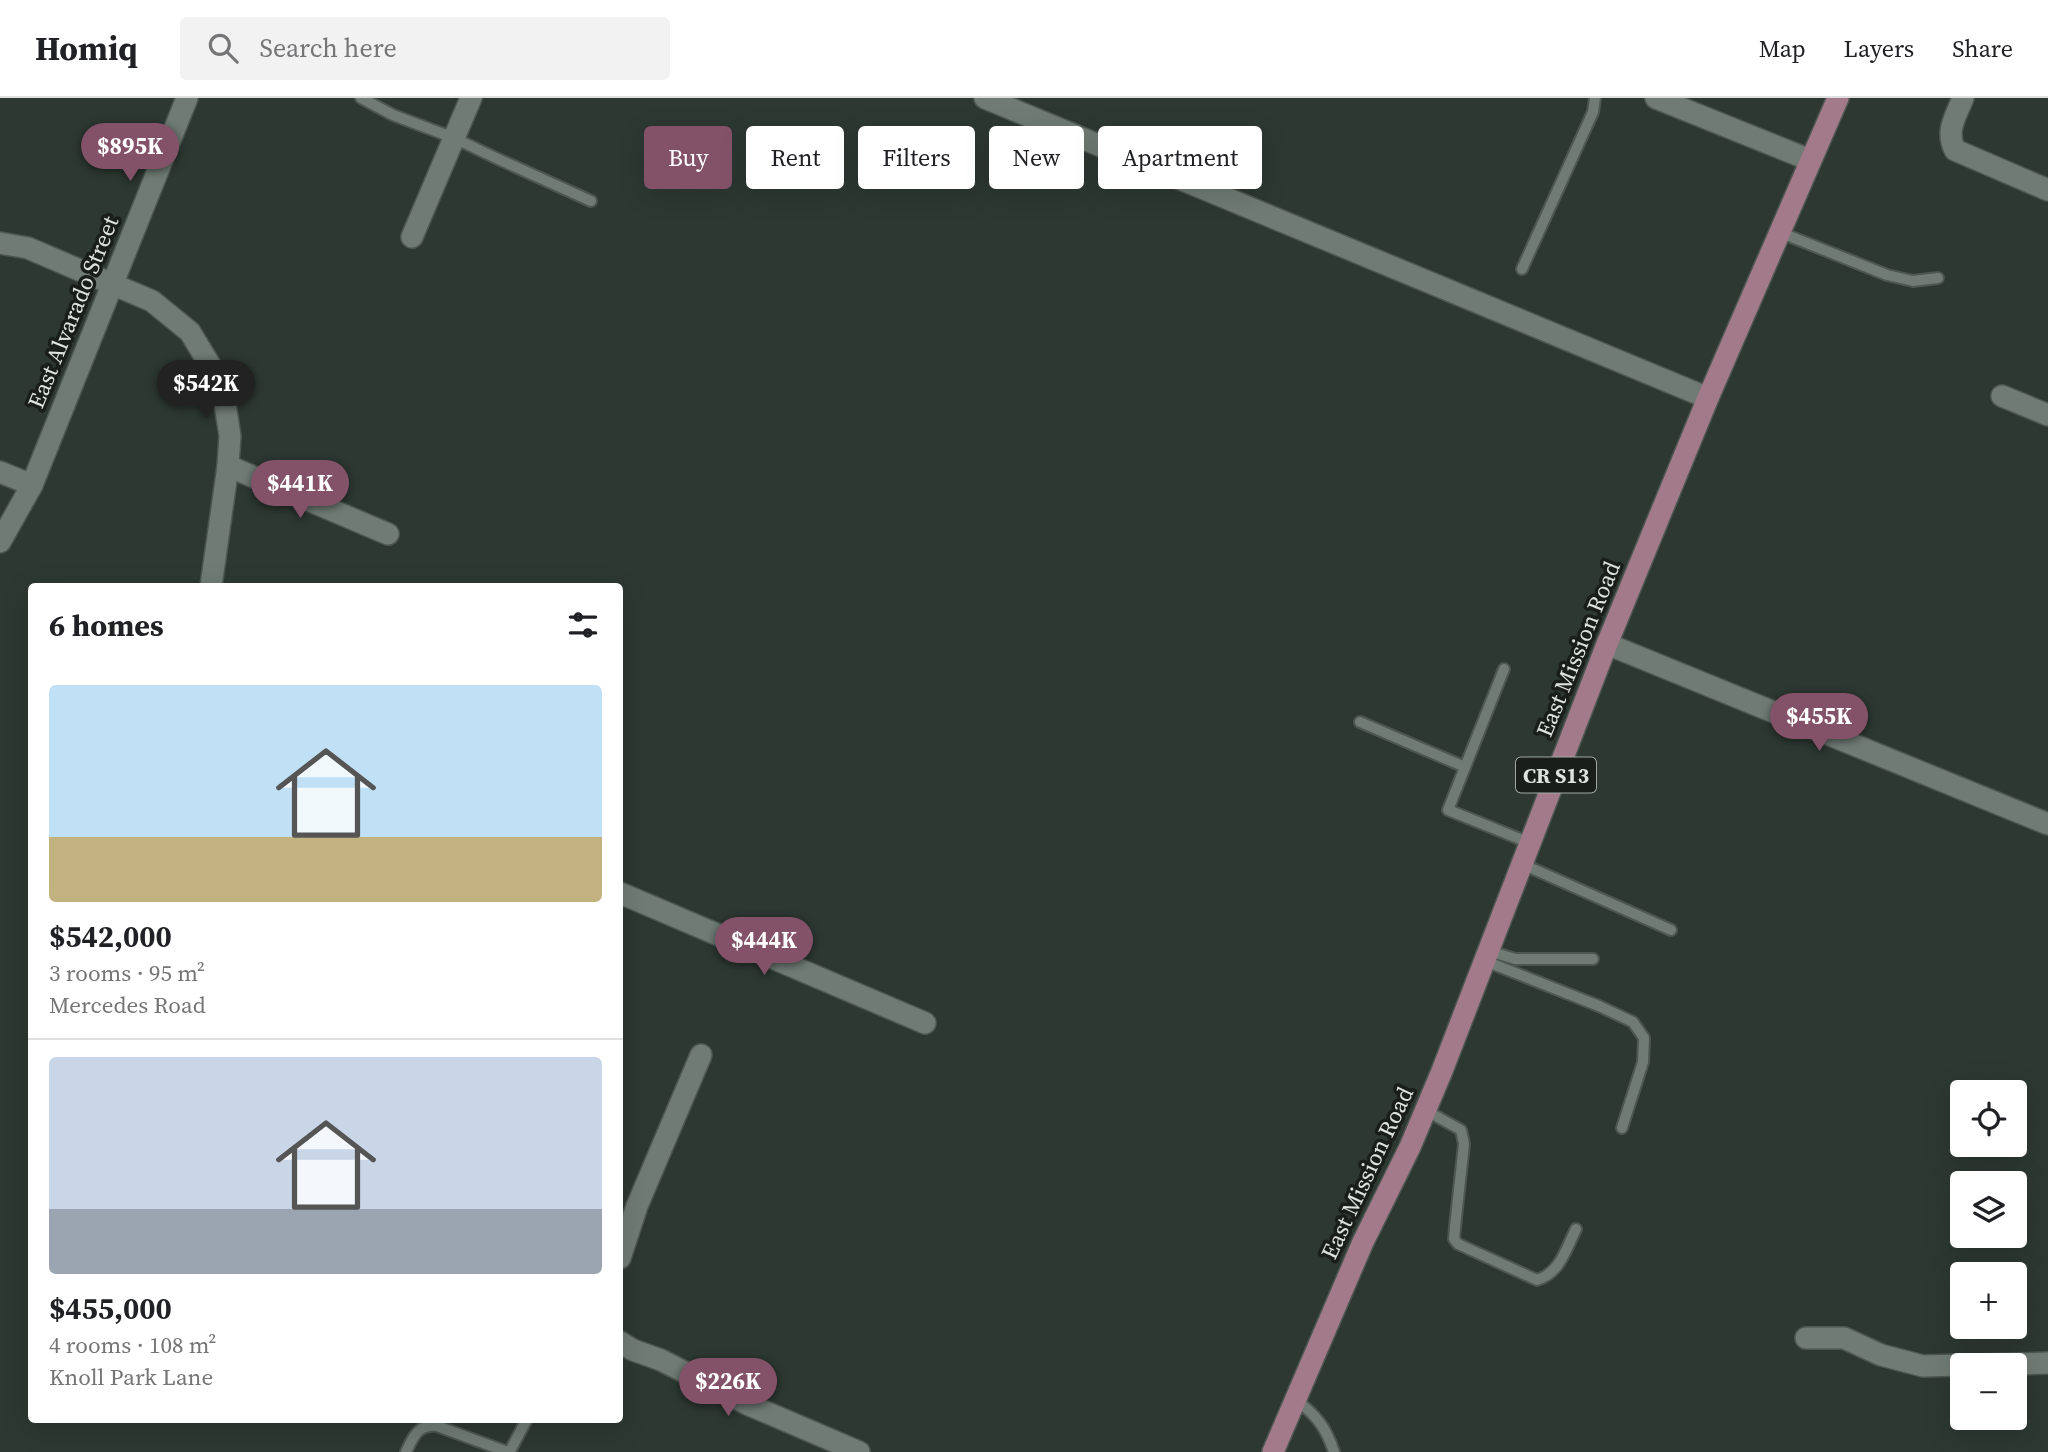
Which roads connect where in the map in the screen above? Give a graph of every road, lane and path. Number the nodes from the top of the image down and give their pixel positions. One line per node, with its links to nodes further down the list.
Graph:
1 (187, 98): 19 (street, East Alvarado Street)
2 (361, 98): 10 (lane)
3 (471, 98): 10 (street)
4 (985, 98): 21 (street)
5 (1595, 98): 17 (lane)
6 (1656, 98): 9 (street)
7 (1838, 98): 11 (main road, East Mission Road / CR S13)
8 (1964, 98): 12 (street)
9 (1684, 103): 11 (street)
10 (454, 138): 13 (lane); 15 (street)
11 (1810, 160): 14 (main road, East Mission Road / CR S13)
12 (2048, 190)
13 (591, 201)
14 (1779, 232): 18 (lane); 21 (main road, East Mission Road / CR S13)
15 (412, 237)
16 (0, 243): 19 (street)
17 (1522, 269)
18 (1938, 278)
19 (112, 284): 23 (street); 25 (street, East Alvarado Street)
20 (2002, 396): 22 (street)
21 (1708, 398): 29 (main road, East Mission Road / CR S13)
22 (2048, 415)
23 (228, 466): 26 (street); 28 (street)
24 (0, 472): 25 (street)
25 (32, 485): 27 (street, East Alvarado Street)
26 (388, 534)
27 (0, 542)
28 (211, 583)
29 (1607, 644): 33 (street); 34 (main road, East Mission Road / CR S13)
30 (1504, 669): 32 (lane)
31 (1360, 722): 32 (lane)
32 (1465, 767): 34 (lane)
33 (2048, 824)
34 (1530, 843): 35 (main road, East Mission Road / CR S13)
35 (1522, 864): 37 (lane); 38 (main road, East Mission Road / CR S13)
36 (623, 894): 40 (street)
37 (1671, 930)
38 (1487, 956): 39 (lane); 42 (main road, East Mission Road / CR S13); 43 (lane)
39 (1593, 959)
40 (925, 1023)
41 (701, 1055): 44 (street)
42 (1426, 1110): 45 (lane); 52 (main road, East Mission Road / CR S13)
43 (1622, 1128)
44 (629, 1203): 46 (street)
45 (1576, 1228)
46 (623, 1240)
47 (1806, 1338): 51 (street)
48 (623, 1344): 54 (street)
49 (2048, 1363): 50 (street)
50 (2027, 1364)
51 (1950, 1366)
52 (1295, 1399): 57 (main road, East Mission Road / CR S13); 58 (lane)
53 (525, 1423): 55 (lane)
54 (837, 1448): 56 (street)
55 (406, 1452)
56 (859, 1452)
57 (1273, 1452)
58 (1334, 1452)

